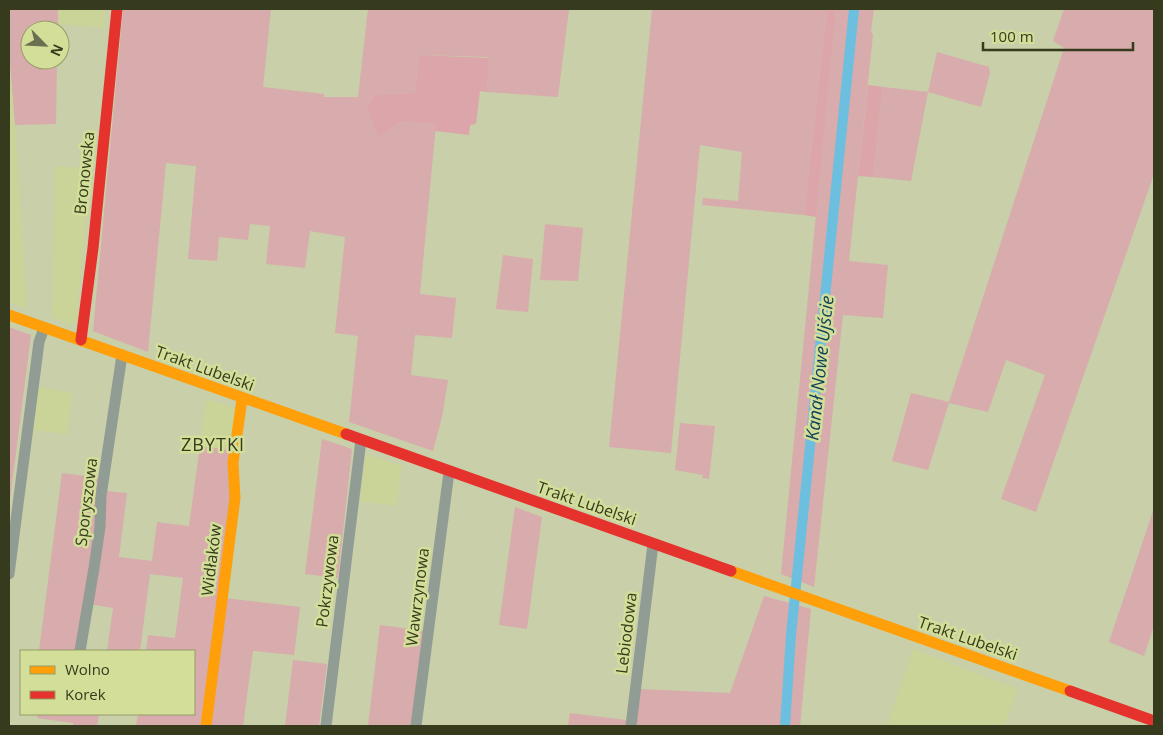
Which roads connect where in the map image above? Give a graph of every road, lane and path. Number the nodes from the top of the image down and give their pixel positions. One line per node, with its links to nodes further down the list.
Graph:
1 (116, 9): 4 (street, Bronowska)
2 (9, 315): 3 (street, Trakt Lubelski)
3 (44, 328): 4 (street, Trakt Lubelski); 10 (street)
4 (81, 340): 5 (street, Trakt Lubelski)
5 (122, 355): 6 (street, Trakt Lubelski); 11 (street, Sporyszowa)
6 (242, 399): 7 (street, Trakt Lubelski); 13 (street, Widłaków)
7 (361, 440): 8 (street, Trakt Lubelski); 14 (street, Pokrzywowa)
8 (449, 472): 9 (street, Trakt Lubelski); 15 (street, Wawrzynowa)
9 (653, 544): 12 (street, Trakt Lubelski); 16 (street, Lebiodowa)
10 (9, 574)
11 (80, 650)
12 (1154, 721)
13 (206, 726)
14 (326, 726)
15 (416, 726)
16 (631, 726)

